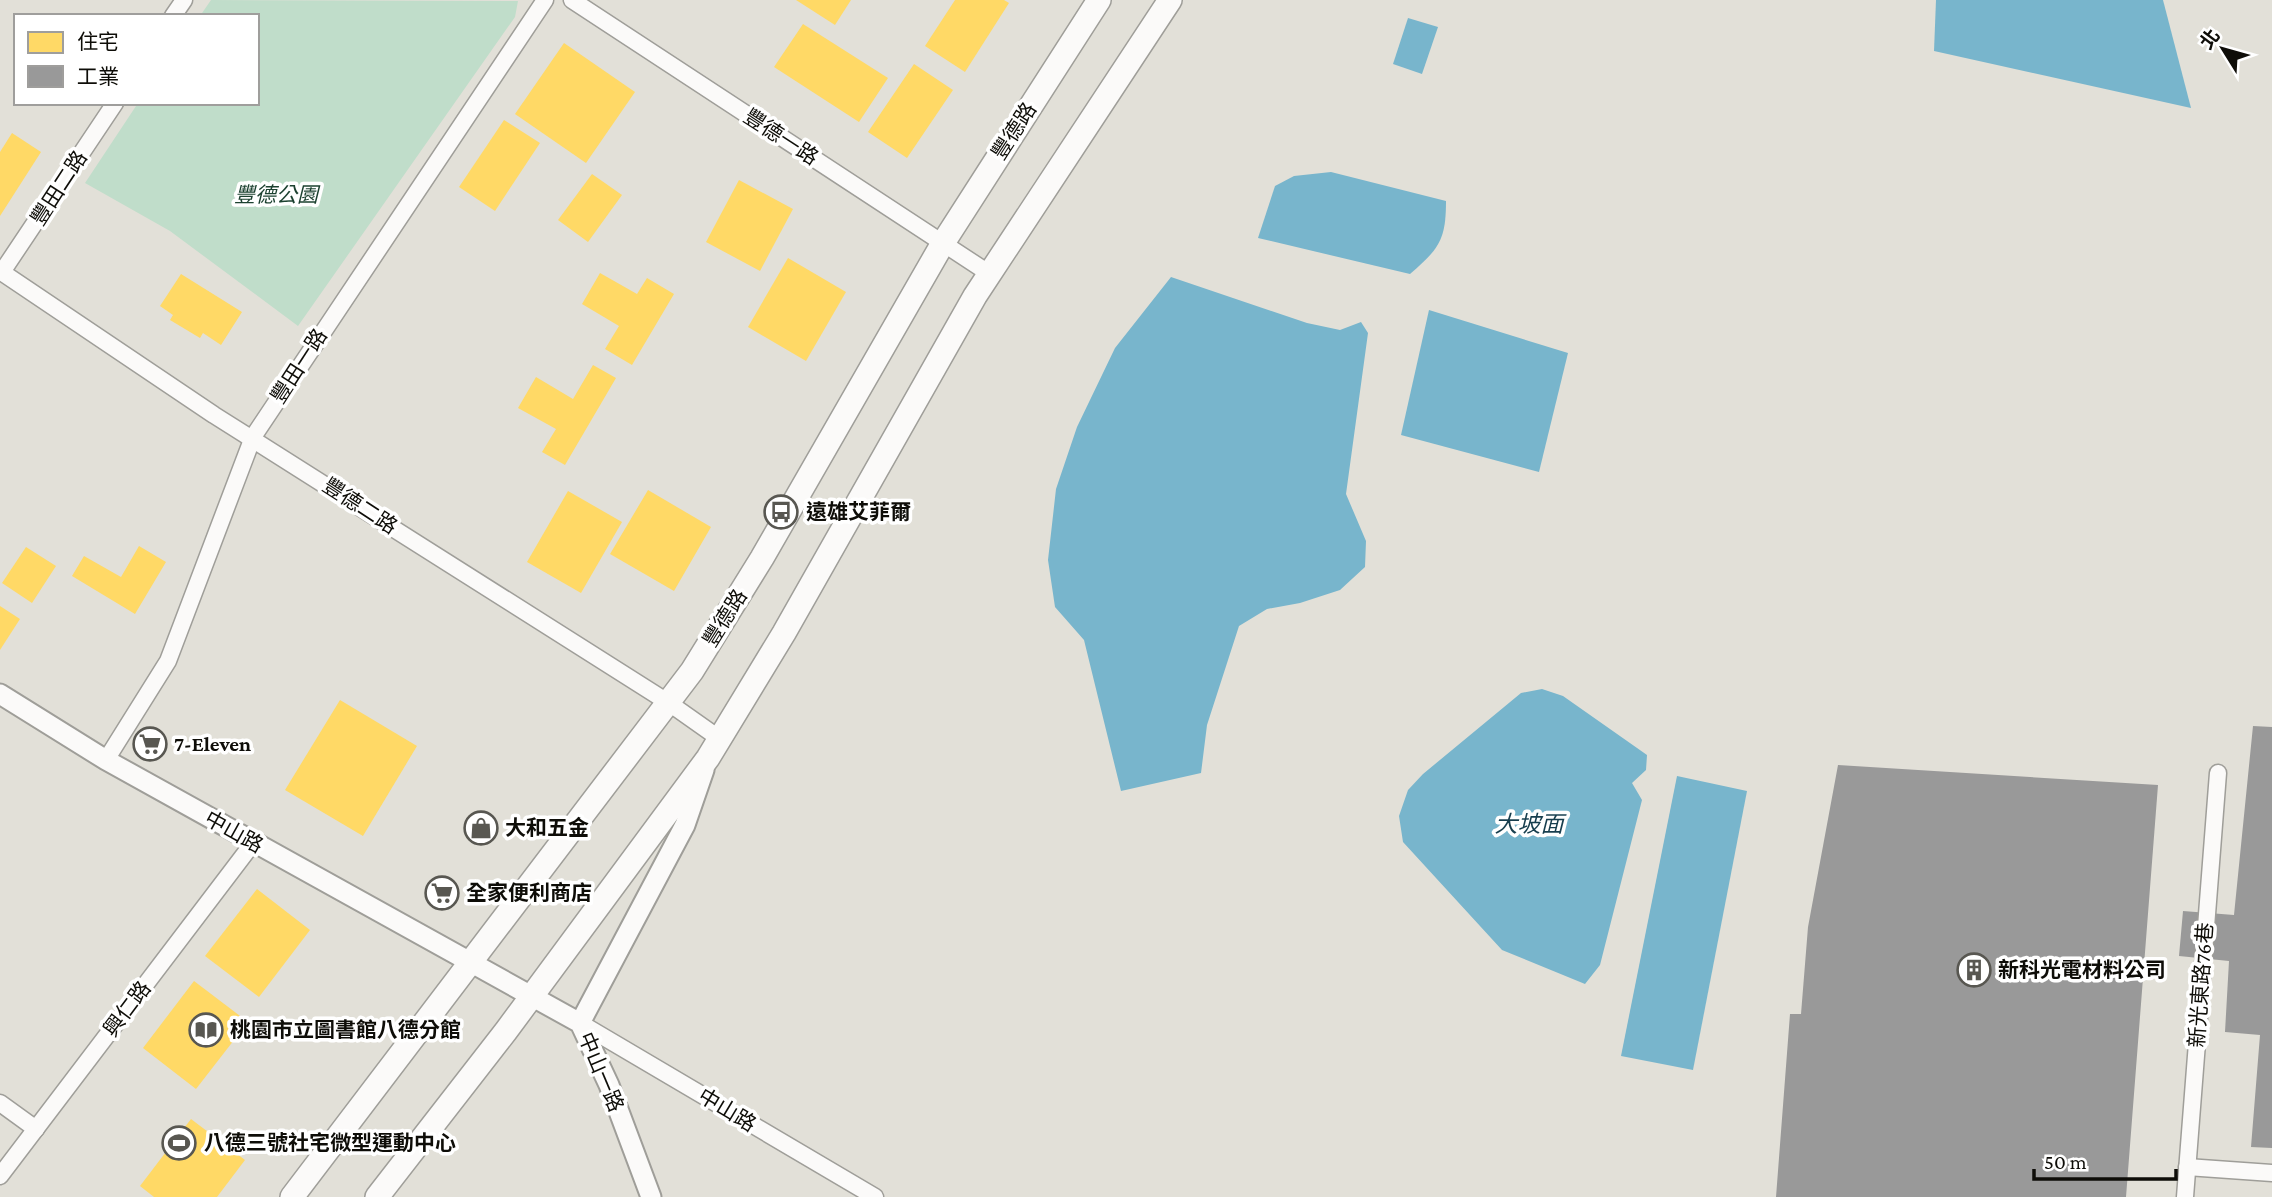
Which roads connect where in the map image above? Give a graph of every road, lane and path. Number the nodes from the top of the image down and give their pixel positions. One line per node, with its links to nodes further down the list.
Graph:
1 (545, 0): 9 (street, 豐田一路)
2 (572, 0): 6 (street, 豐德一路)
3 (1100, 0): 6 (main road, 豐德路)
4 (1170, 0): 8 (main road)
5 (114, 105): 7 (street, 豐田二路)
6 (943, 243): 8 (street, 豐德一路); 11 (main road, 豐德路)
7 (1, 272): 9 (street, 豐德二路)
8 (990, 274): 12 (main road)
9 (253, 437): 11 (street, 豐德二路); 13 (street, 豐田一路)
10 (0, 694): 13 (street, 中山路)
11 (669, 703): 12 (street, 豐德二路); 16 (main road, 豐德路)
12 (714, 748): 17 (main road); 18 (street)
13 (106, 760): 15 (street, 中山路)
14 (2218, 773): 21 (street, 新光東路76巷)
15 (253, 843): 16 (street, 中山路); 20 (street, 興仁路)
16 (473, 962): 17 (street, 中山一路); 25 (main road, 豐德路)
17 (532, 995): 18 (street, 中山一路); 22 (main road)
18 (580, 1023): 28 (street, 中山一路); 29 (street, 中山路)
19 (0, 1103): 20 (street)
20 (36, 1129): 24 (street, 興仁路)
21 (2187, 1167): 23 (street); 30 (street, 新光東路76巷)
22 (396, 1173): 26 (main road); 27 (street)
23 (2272, 1173)
24 (0, 1176)
25 (292, 1197)
26 (377, 1197)
27 (395, 1197)
28 (651, 1197)
29 (874, 1197)
30 (2185, 1197)

